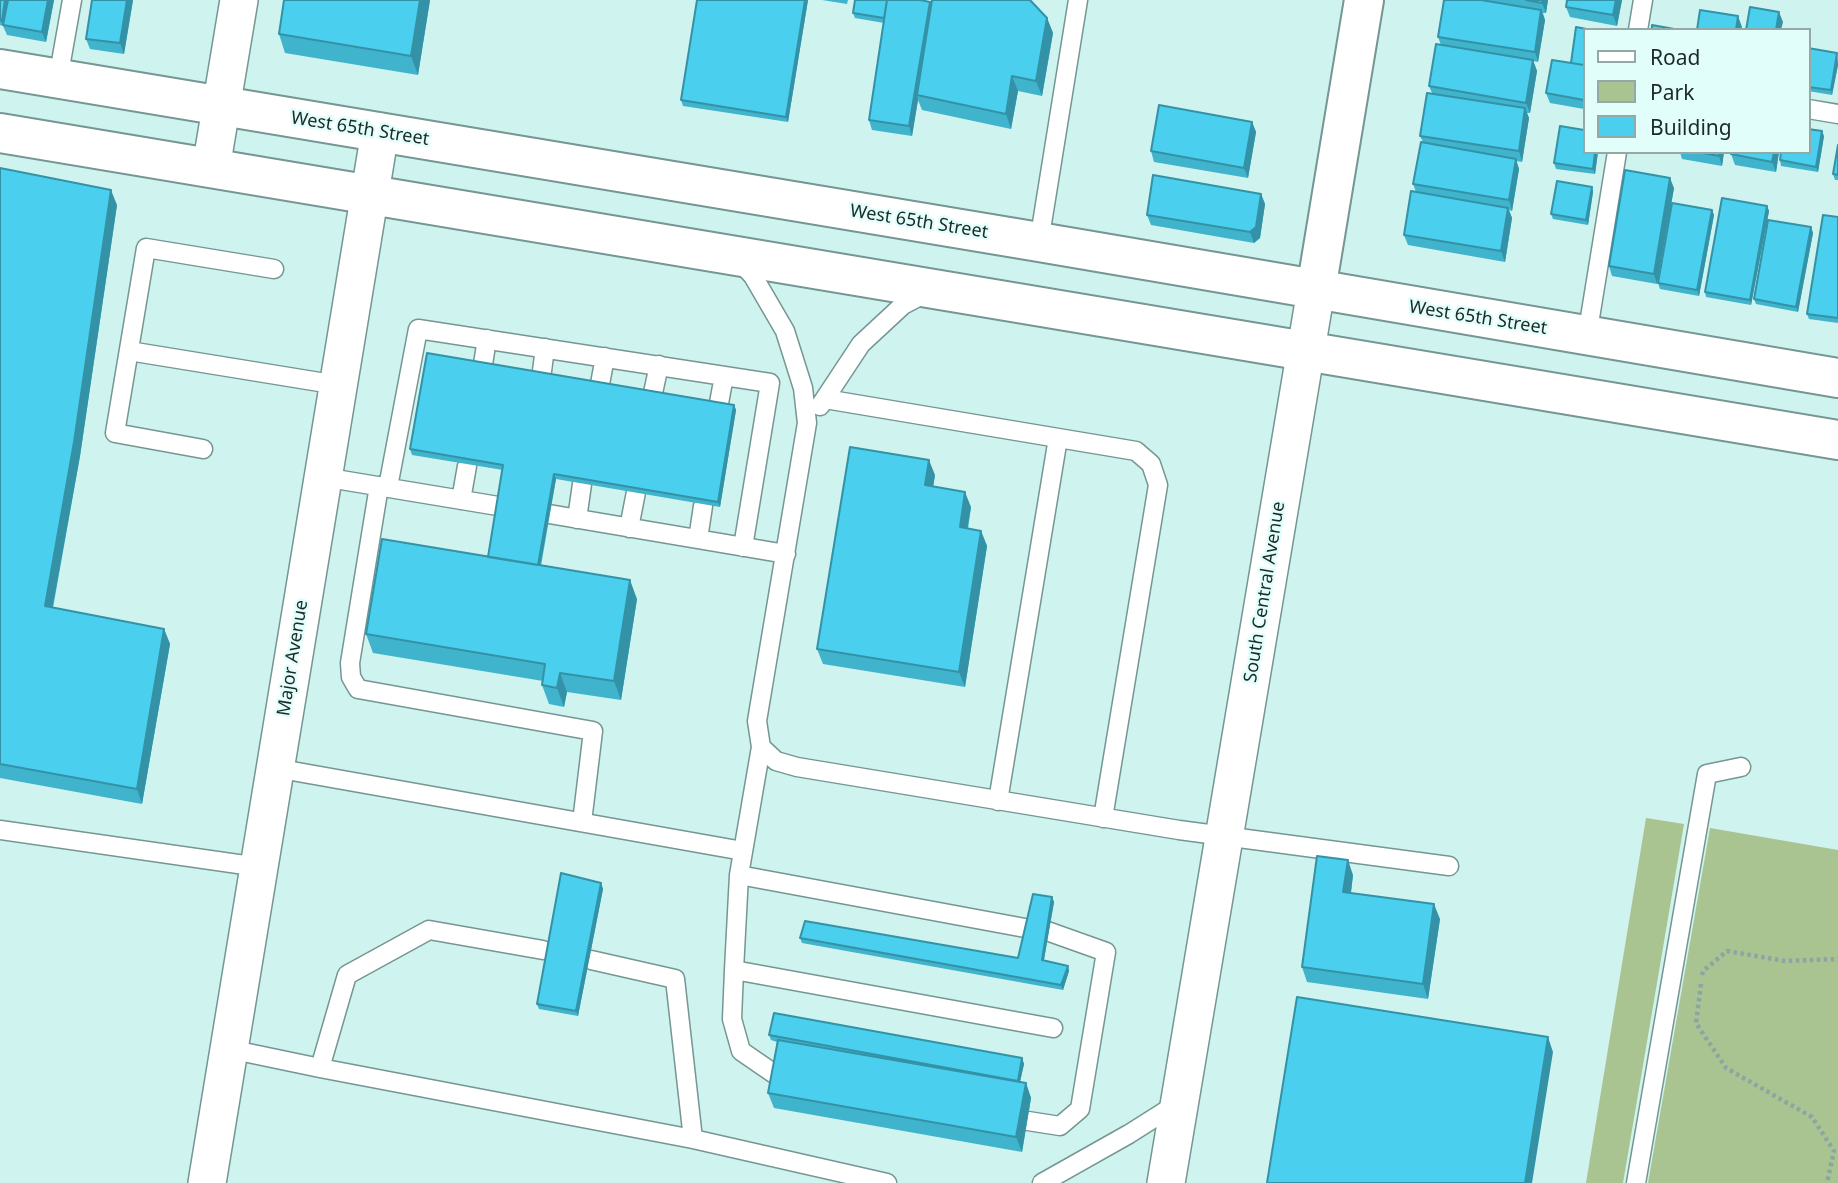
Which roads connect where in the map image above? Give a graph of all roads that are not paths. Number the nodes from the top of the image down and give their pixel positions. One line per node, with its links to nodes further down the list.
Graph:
1 (72, 0): 8 (lane)
2 (239, 0): 9 (street)
3 (1078, 0): 17 (lane)
4 (1364, 0): 21 (street, South Central Avenue)
5 (1643, 0): 6 (lane)
6 (1638, 28)
7 (0, 69): 8 (street, West 65th Street)
8 (58, 79): 9 (street, West 65th Street)
9 (222, 106): 12 (street, West 65th Street); 15 (street)
10 (1810, 109): 11 (lane)
11 (1838, 114)
12 (380, 132): 16 (street, Major Avenue); 17 (street, West 65th Street)
13 (0, 133): 15 (street)
14 (1617, 154): 22 (lane)
15 (211, 168): 16 (street)
16 (370, 195): 18 (street); 35 (street, Major Avenue)
17 (1039, 242): 21 (street, West 65th Street)
18 (734, 256): 20 (street); 36 (lane)
19 (274, 269): 25 (lane)
20 (934, 289): 26 (street); 38 (lane)
21 (1316, 290): 22 (street, West 65th Street); 26 (street, South Central Avenue)
22 (1587, 336): 32 (street, West 65th Street)
23 (486, 339): 24 (lane); 28 (lane); 47 (lane)
24 (545, 348): 27 (lane); 30 (lane)
25 (129, 351): 35 (lane); 43 (lane)
26 (1305, 351): 42 (street); 65 (street, South Central Avenue)
27 (605, 358): 29 (lane); 34 (lane)
28 (483, 364)
29 (659, 366): 31 (lane); 37 (lane)
30 (542, 371)
31 (724, 376): 33 (lane); 39 (lane)
32 (1838, 378)
33 (770, 383): 36 (lane); 56 (lane)
34 (600, 384)
35 (338, 385): 45 (street, Major Avenue)
36 (803, 388): 40 (lane)
37 (653, 393)
38 (825, 399): 40 (lane); 41 (lane)
39 (719, 402)
40 (807, 423): 57 (lane)
41 (1058, 438): 61 (lane); 62 (lane)
42 (1838, 440)
43 (203, 449)
44 (467, 466): 49 (lane)
45 (323, 477): 47 (lane); 60 (street, Major Avenue)
46 (582, 484): 53 (lane)
47 (384, 487): 49 (lane); 63 (lane)
48 (636, 492): 54 (lane)
49 (461, 500): 50 (lane)
50 (498, 506)
51 (704, 506): 55 (lane)
52 (549, 514): 53 (lane)
53 (577, 519): 54 (lane)
54 (629, 528): 55 (lane)
55 (698, 539): 56 (lane)
56 (743, 547): 57 (lane)
57 (786, 554): 58 (lane)
58 (761, 747): 61 (lane); 66 (lane)
59 (1741, 767): 86 (lane)
60 (275, 768): 63 (lane); 68 (street, Major Avenue)
61 (998, 801): 62 (lane)
62 (1103, 818): 65 (lane)
63 (582, 822): 66 (lane)
64 (0, 830): 68 (lane)
65 (1225, 836): 67 (lane); 79 (street, South Central Avenue)
66 (743, 850): 69 (lane)
67 (1449, 866)
68 (259, 867): 76 (street, Major Avenue)
69 (739, 875): 70 (lane); 74 (lane)
70 (1025, 928)
71 (1047, 931): 80 (lane)
72 (543, 950): 77 (lane)
73 (591, 960): 81 (lane)
74 (734, 970): 75 (lane); 78 (lane)
75 (1053, 1028)
76 (229, 1049): 77 (lane); 82 (street, Major Avenue)
77 (320, 1068): 81 (lane)
78 (773, 1073)
79 (1180, 1102): 84 (lane); 85 (street, South Central Avenue)
80 (1028, 1121)
81 (692, 1139): 83 (lane)
82 (207, 1183)
83 (887, 1183)
84 (1042, 1183)
85 (1166, 1183)
86 (1636, 1183)

